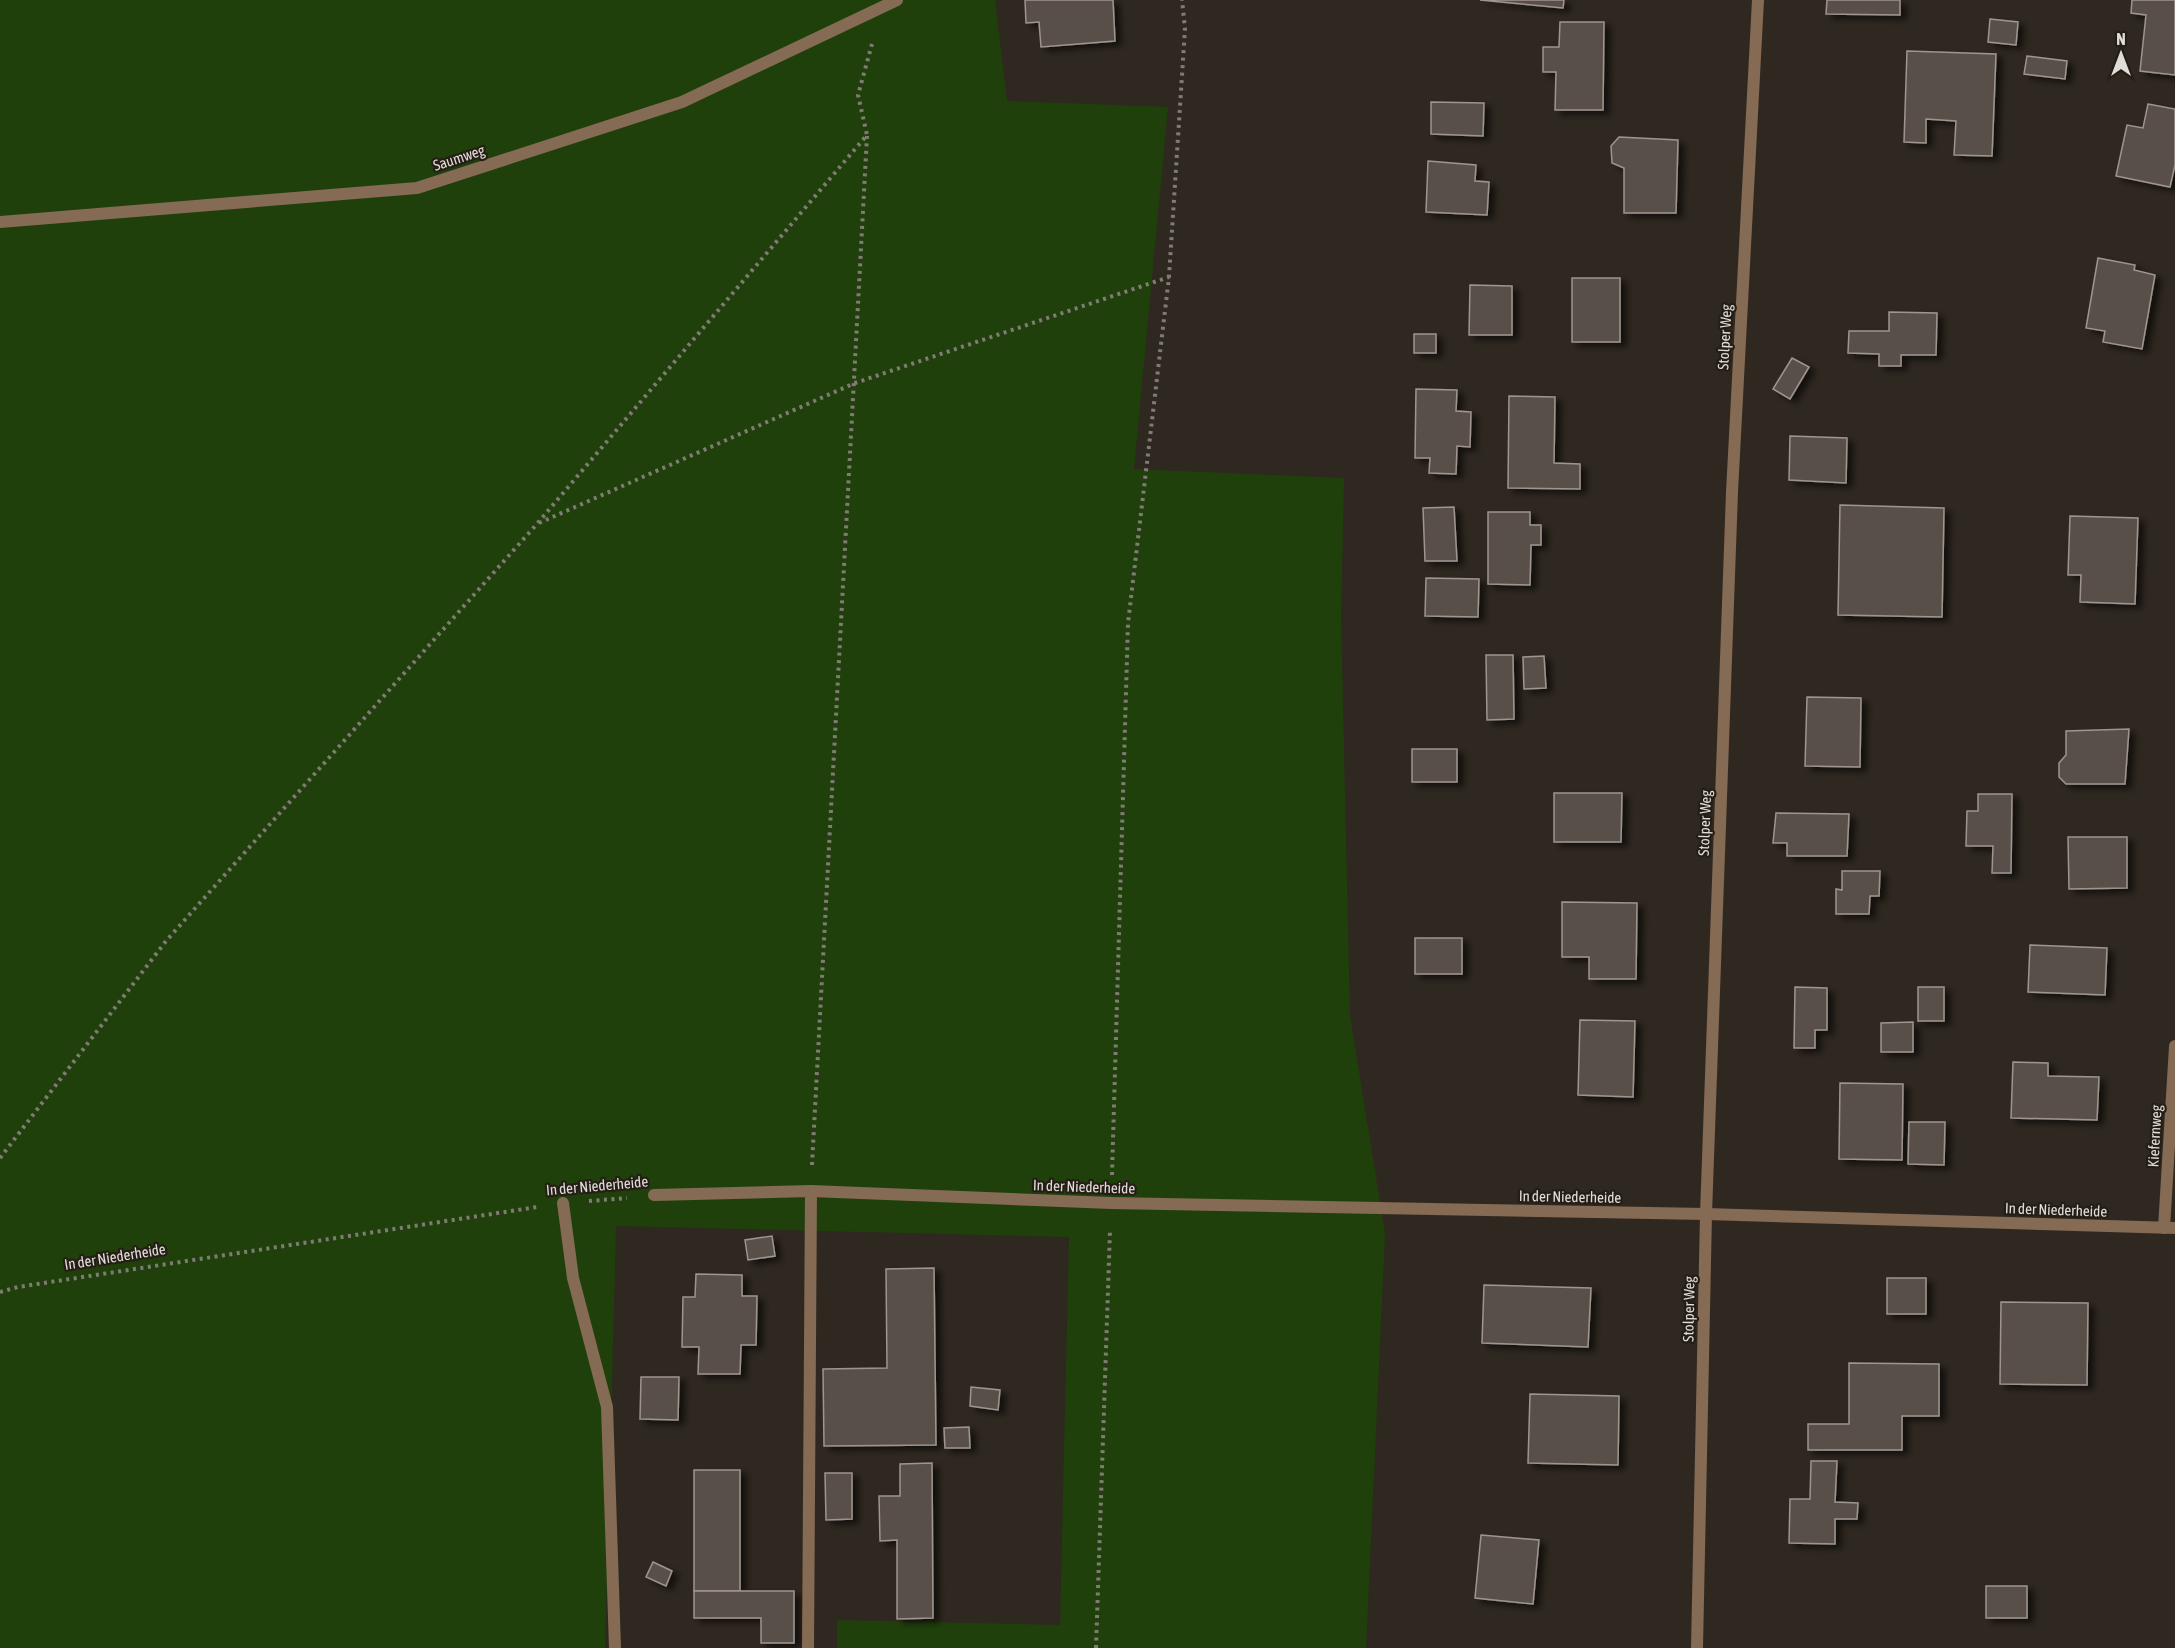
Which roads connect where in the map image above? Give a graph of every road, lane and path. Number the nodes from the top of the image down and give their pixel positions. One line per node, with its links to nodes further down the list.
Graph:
1 (897, 0): 4 (street, Saumweg)
2 (1182, 0): 7 (path)
3 (1758, 0): 16 (street, Stolper Weg)
4 (881, 9): 5 (path); 6 (street, Saumweg)
5 (867, 135): 8 (path); 9 (path)
6 (0, 222)
7 (1169, 277): 8 (path); 15 (path)
8 (855, 383): 9 (path); 12 (path)
9 (536, 525): 11 (path)
10 (2175, 1046): 17 (street, Kiefernweg)
11 (0, 1158)
12 (811, 1191): 13 (street, In der Niederheide); 15 (street, In der Niederheide); 21 (street)
13 (654, 1196): 14 (path, In der Niederheide)
14 (563, 1203): 18 (path, In der Niederheide); 20 (street)
15 (1111, 1203): 16 (street, In der Niederheide); 19 (path)
16 (1706, 1214): 17 (street, In der Niederheide); 22 (street, Stolper Weg)
17 (2170, 1228)
18 (0, 1292)
19 (1096, 1645)
20 (615, 1648)
21 (808, 1648)
22 (1697, 1648)

